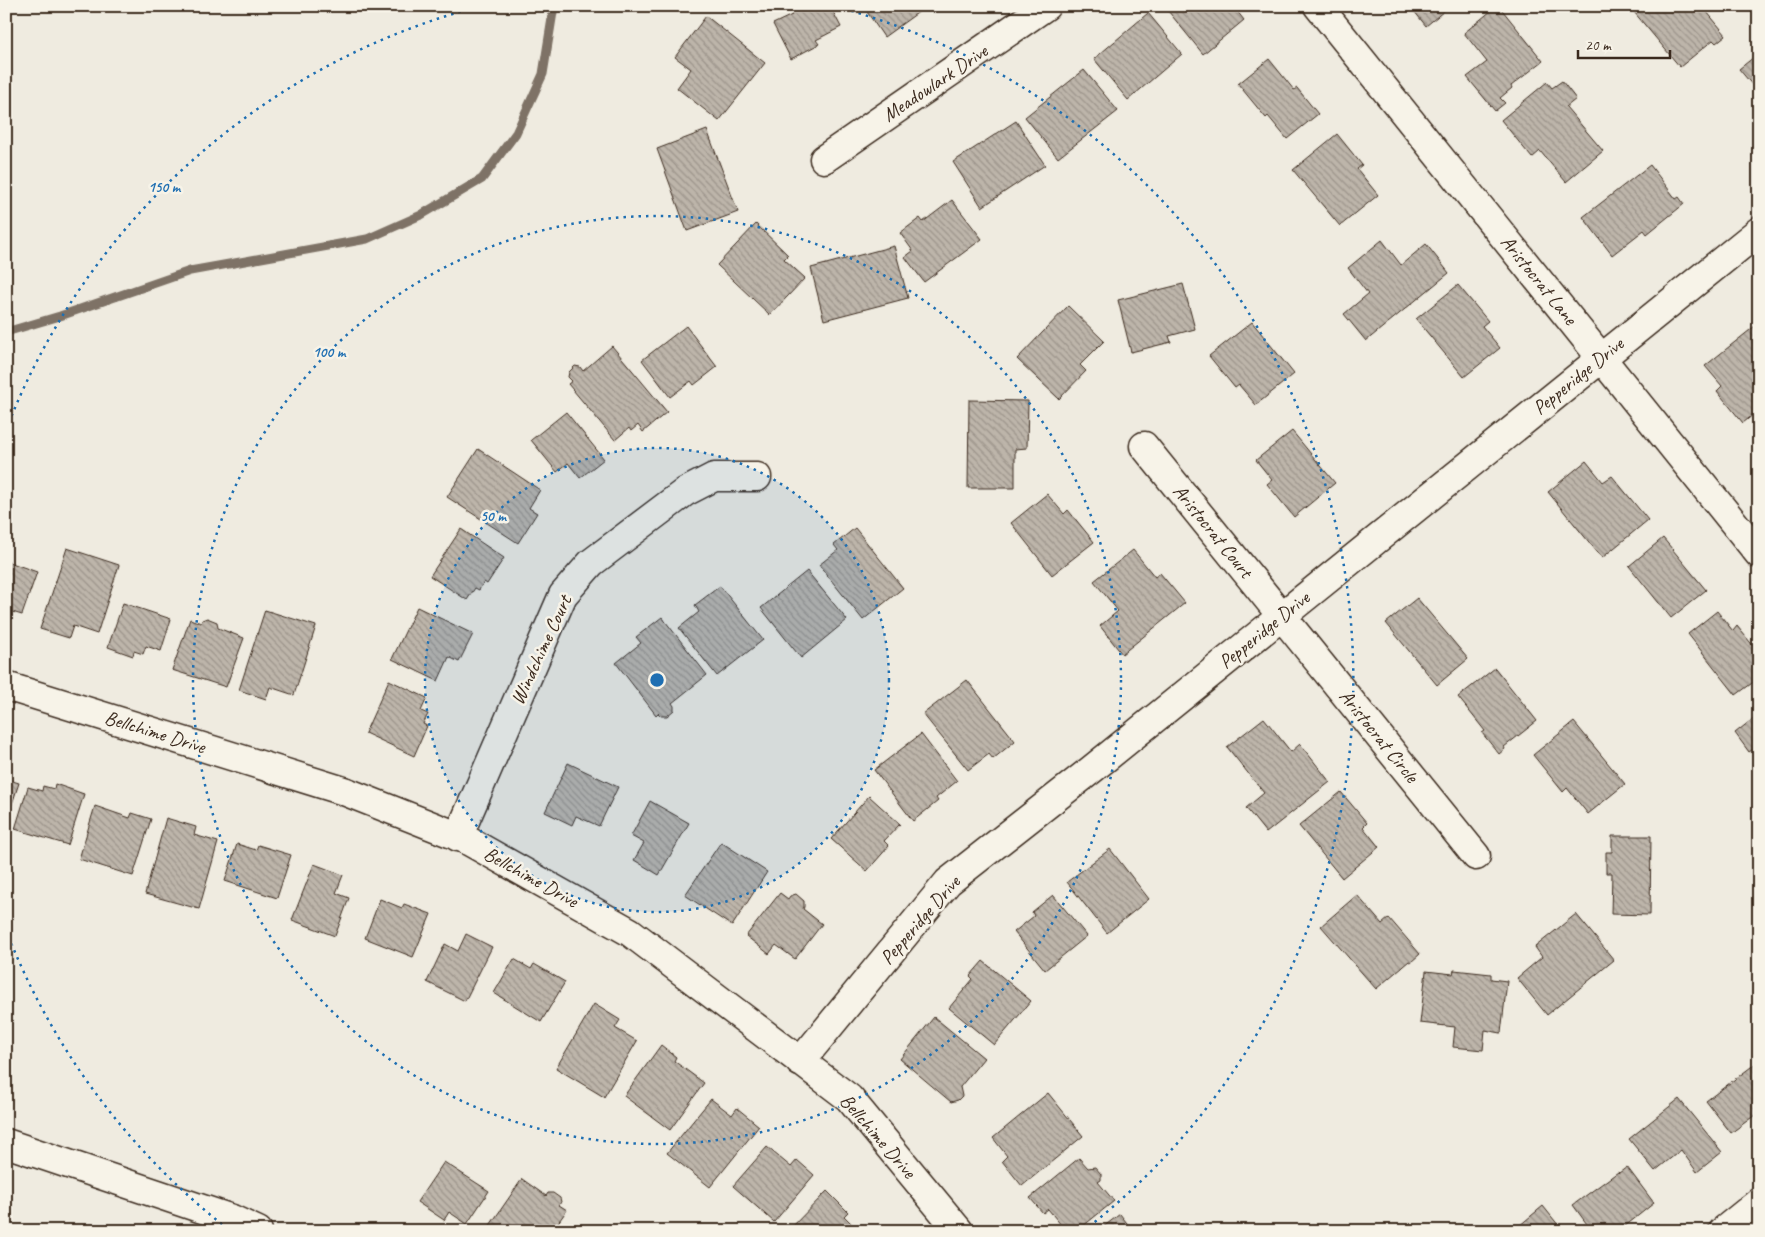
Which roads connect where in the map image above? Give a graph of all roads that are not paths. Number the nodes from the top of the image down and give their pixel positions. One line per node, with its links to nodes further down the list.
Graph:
1 (1046, 6): 3 (street, Meadowlark Drive)
2 (1318, 6): 5 (street, Aristocrat Lane)
3 (824, 159)
4 (1759, 231): 5 (street, Pepperidge Drive)
5 (1601, 357): 8 (street, Aristocrat Lane); 9 (street, Pepperidge Drive)
6 (1144, 446): 9 (street, Aristocrat Court)
7 (757, 477): 11 (street, Windchime Court)
8 (1759, 554)
9 (1282, 616): 12 (street, Aristocrat Circle); 13 (street, Pepperidge Drive)
10 (6, 686): 11 (street, Bellchime Drive)
11 (458, 837): 13 (street, Bellchime Drive)
12 (1476, 856)
13 (800, 1062): 17 (street, Bellchime Drive)
14 (6, 1144): 16 (street)
15 (1759, 1202): 18 (street)
16 (258, 1231)
17 (960, 1231)
18 (1723, 1231)

